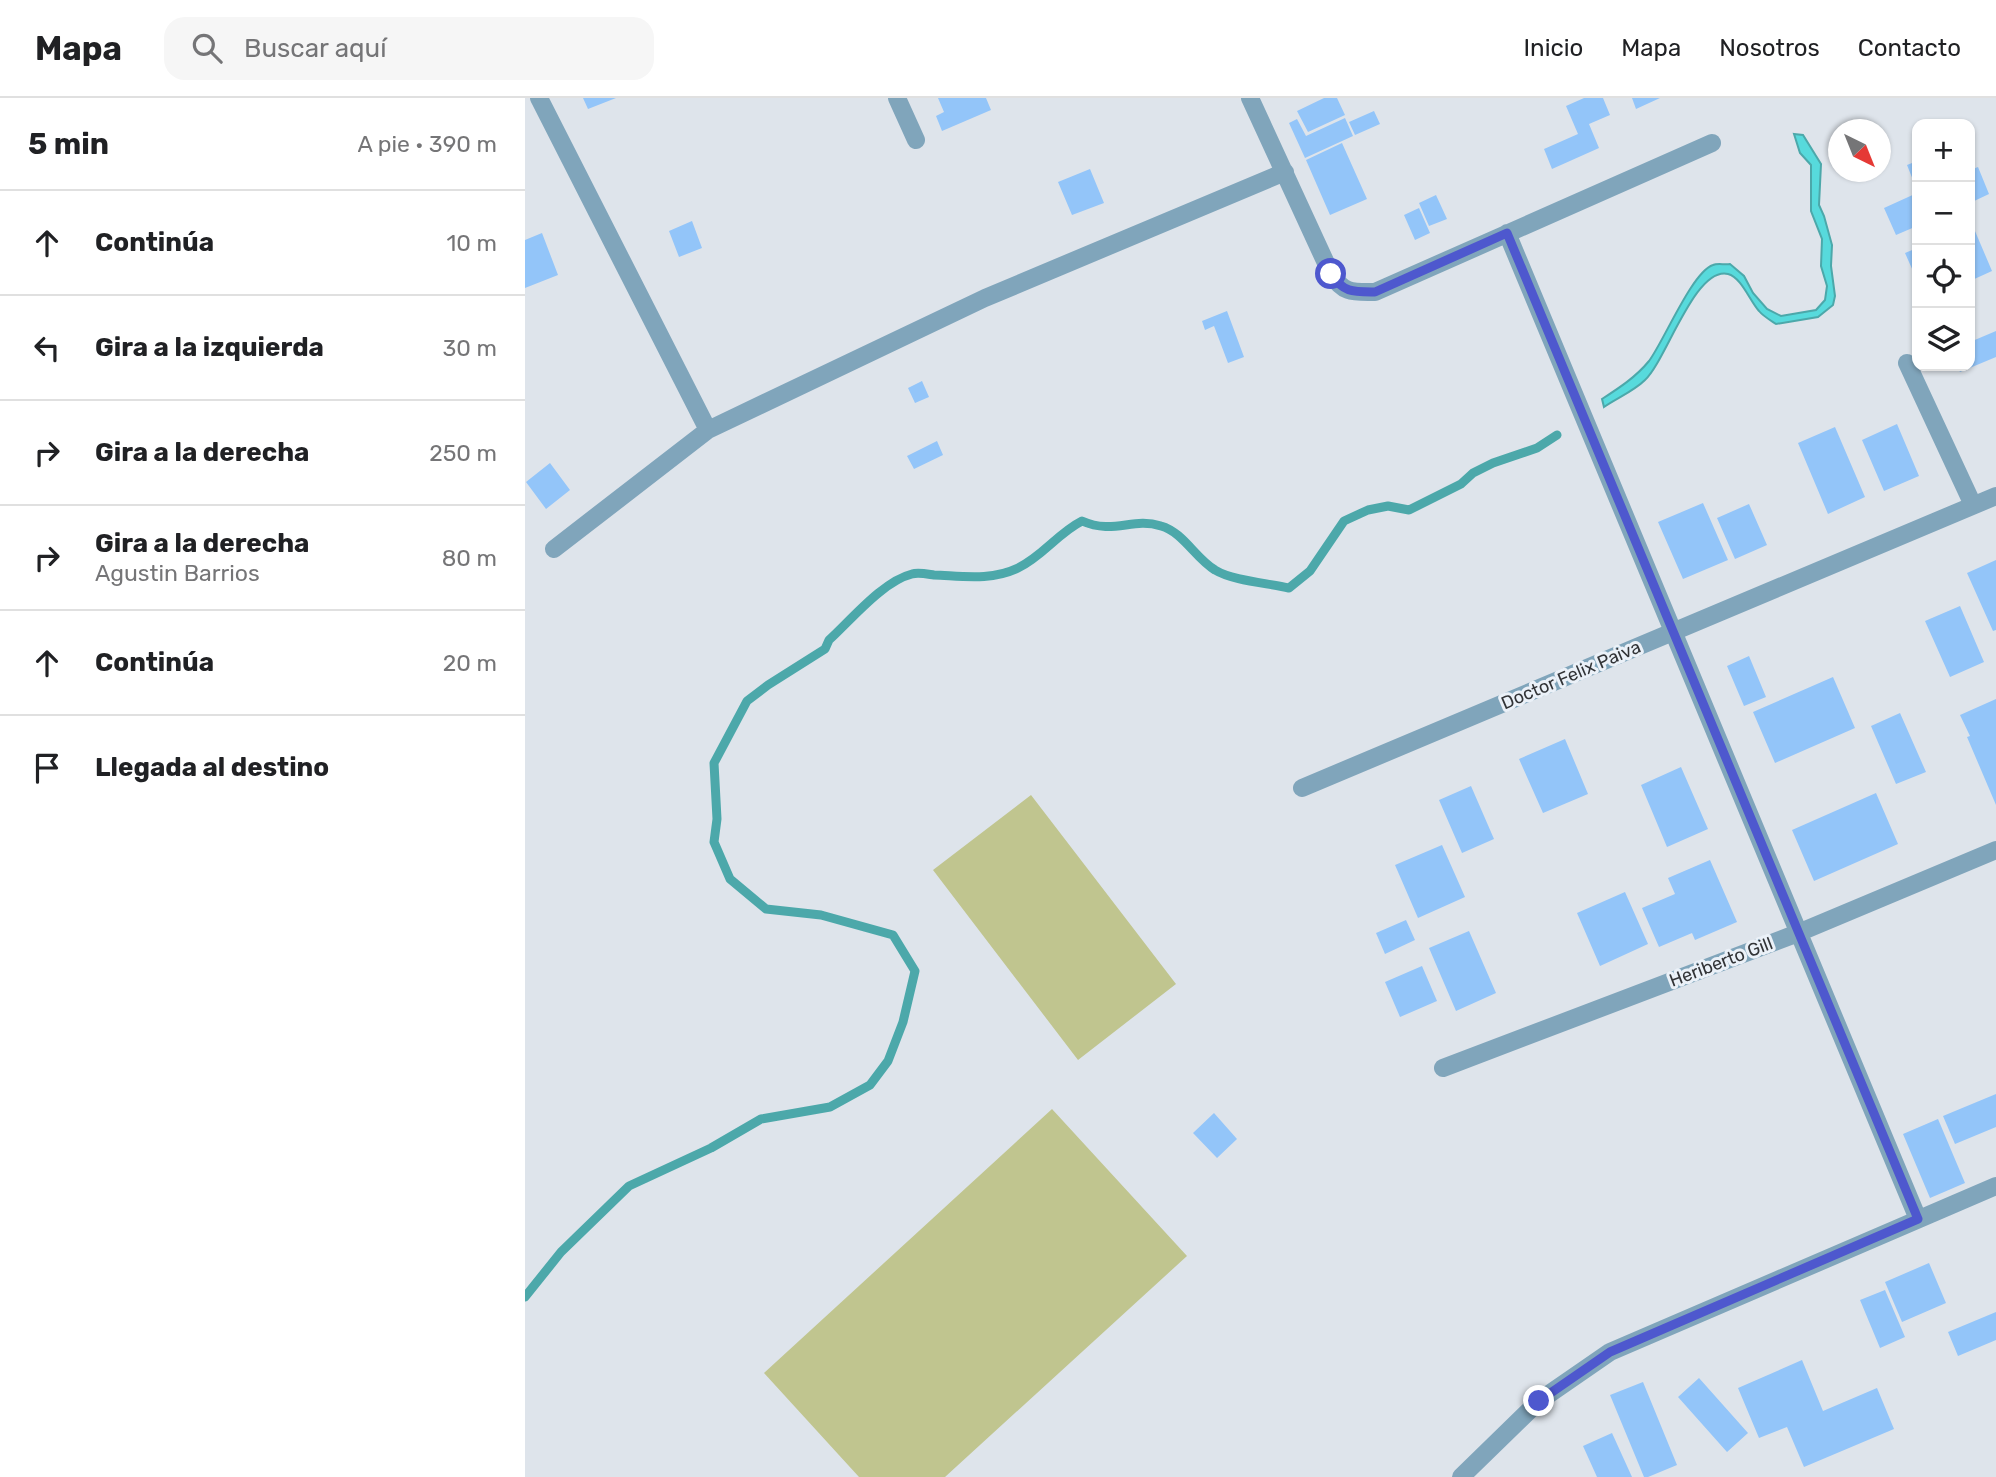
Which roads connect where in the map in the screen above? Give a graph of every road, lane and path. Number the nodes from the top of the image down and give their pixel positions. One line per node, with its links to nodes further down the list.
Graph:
1 (539, 98): 9 (street)
2 (897, 98): 4 (street)
3 (1250, 98): 6 (street)
4 (916, 140)
5 (1712, 143): 7 (street)
6 (1285, 172): 7 (street); 9 (street)
7 (1507, 233): 13 (street)
8 (1907, 363): 11 (street)
9 (708, 430): 12 (street)
10 (1996, 496): 11 (street, Doctor Felix Paiva)
11 (1973, 505): 13 (street, Doctor Felix Paiva)
12 (554, 549)
13 (1673, 632): 14 (street, Doctor Felix Paiva); 16 (street)
14 (1301, 788)
15 (1996, 850): 16 (street, Heriberto Gill)
16 (1798, 933): 17 (street, Heriberto Gill); 19 (street)
17 (1443, 1068)
18 (1996, 1186): 19 (street)
19 (1918, 1219): 20 (street)
20 (1461, 1477)

